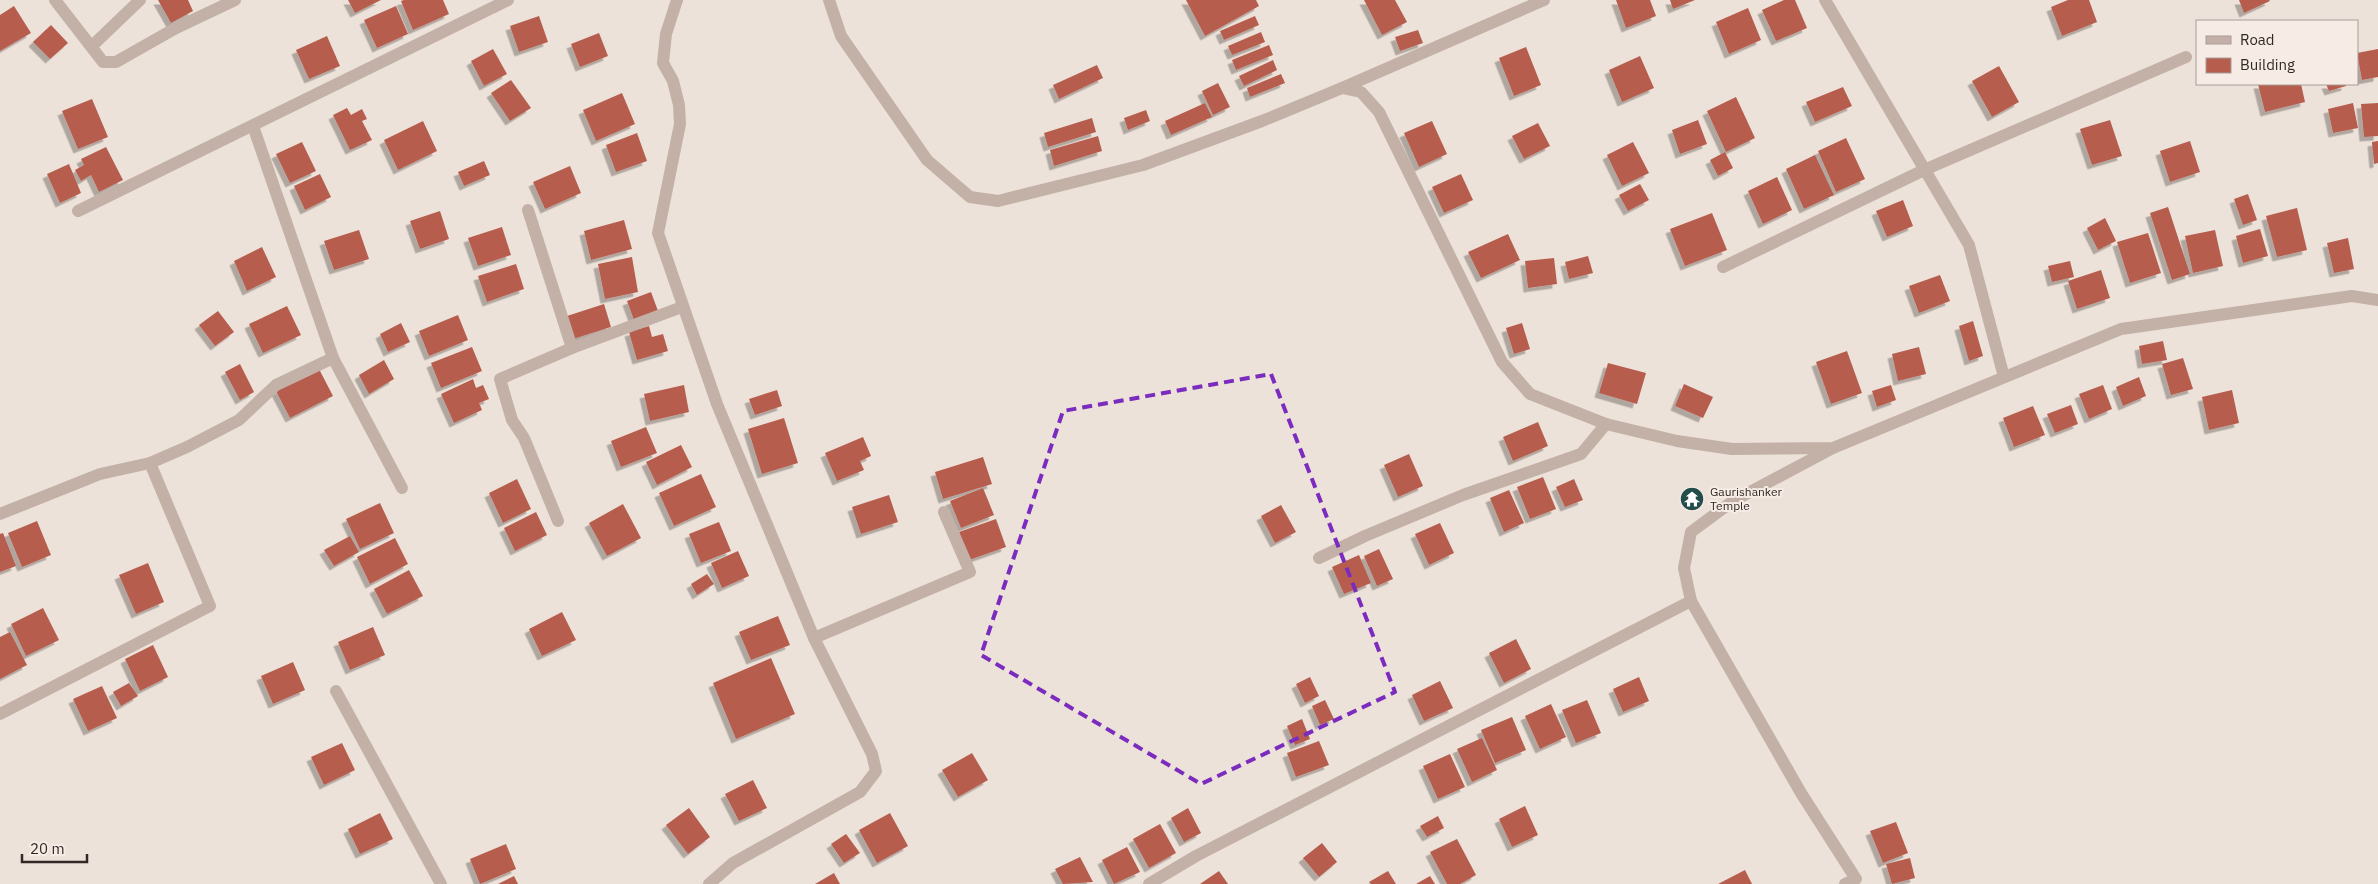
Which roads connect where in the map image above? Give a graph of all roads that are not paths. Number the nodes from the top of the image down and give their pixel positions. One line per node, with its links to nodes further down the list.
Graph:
1 (55, 0): 9 (street)
2 (140, 0): 9 (street)
3 (235, 0): 9 (street)
4 (508, 0): 12 (street)
5 (677, 0): 18 (street)
6 (829, 0): 11 (street)
7 (1544, 0): 11 (street)
8 (1825, 0): 13 (street)
9 (92, 46)
10 (2186, 57): 13 (street)
11 (1342, 88): 22 (street)
12 (253, 126): 14 (street); 20 (street)
13 (1924, 170): 16 (street); 21 (street)
14 (78, 210)
15 (528, 210): 19 (street)
16 (1723, 267)
17 (2378, 300): 21 (street)
18 (682, 307): 19 (street); 31 (street)
19 (572, 348): 28 (street)
20 (333, 358): 24 (street); 25 (street)
21 (2004, 377): 23 (street)
22 (1606, 424): 23 (street); 29 (street)
23 (1833, 448): 30 (street)
24 (150, 463): 27 (street); 33 (street)
25 (402, 488)
26 (944, 512): 31 (street)
27 (0, 514)
28 (558, 521)
29 (1319, 558)
30 (1691, 601): 34 (street); 37 (street)
31 (814, 638): 36 (street)
32 (336, 691): 35 (street)
33 (0, 714)
34 (1854, 882)
35 (441, 884)
36 (709, 884)
37 (1149, 884)

